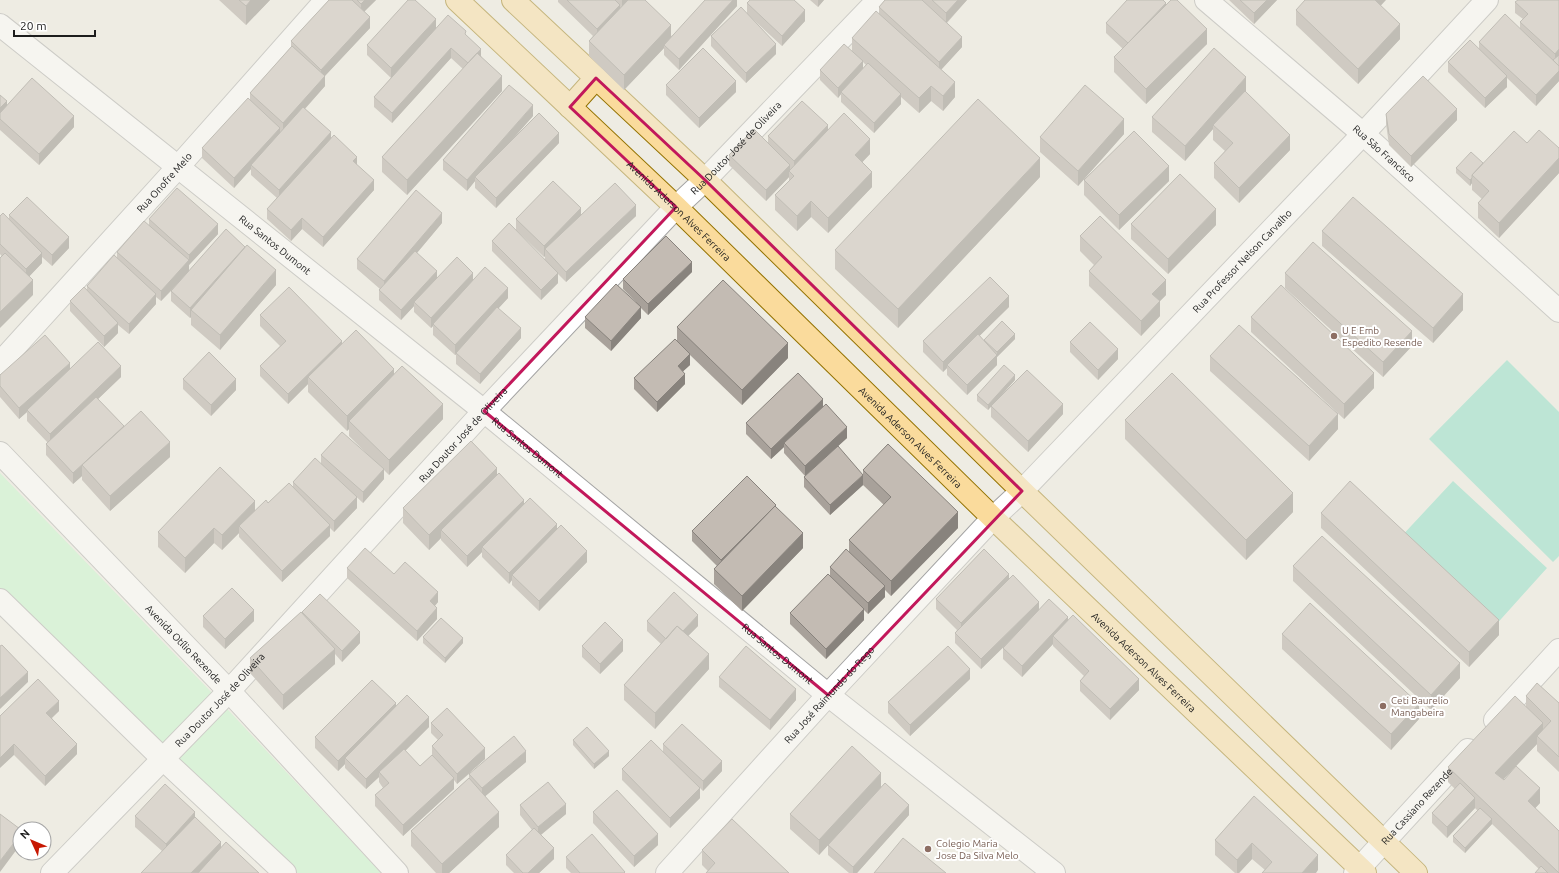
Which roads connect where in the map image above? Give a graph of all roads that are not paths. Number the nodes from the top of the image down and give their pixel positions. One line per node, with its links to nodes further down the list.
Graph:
1 (326, 0): 11 (street, Rua Onofre Melo)
2 (457, 0): 9 (main road, Avenida Aderson Alves Ferreira)
3 (513, 0): 8 (main road)
4 (878, 0): 12 (street, Rua Doutor José de Oliveira)
5 (1206, 0): 10 (street, Rua São Francisco)
6 (1487, 0): 10 (street, Rua Professor Nelson Carvalho)
7 (0, 25): 11 (street, Rua Santos Dumont)
8 (596, 78): 9 (main road); 12 (main road)
9 (570, 107): 13 (main road, Avenida Aderson Alves Ferreira)
10 (1363, 134): 14 (street, Rua São Francisco); 18 (street, Rua Professor Nelson Carvalho)
11 (178, 167): 15 (street, Rua Onofre Melo); 16 (street, Rua Santos Dumont)
12 (705, 180): 13 (street, Rua Doutor José de Oliveira); 18 (main road)
13 (676, 207): 16 (street, Rua Doutor José de Oliveira); 19 (main road, Avenida Aderson Alves Ferreira)
14 (1559, 311)
15 (0, 363)
16 (484, 411): 22 (street, Rua Doutor José de Oliveira); 23 (street, Rua Santos Dumont)
17 (0, 453): 22 (street, Avenida Otílio Rezende)
18 (1022, 491): 19 (street, Rua Professor Nelson Carvalho); 25 (main road)
19 (993, 518): 23 (street, Rua José Raimundo do Rego); 26 (main road, Avenida Aderson Alves Ferreira)
20 (0, 600): 24 (street)
21 (1559, 650): 25 (street, Rua Cassiano Rezende)
22 (229, 690): 24 (street, Rua Doutor José de Oliveira); 29 (street, Avenida Otílio Rezende)
23 (828, 695): 30 (street, Rua José Raimundo do Rego); 31 (street, Rua Santos Dumont)
24 (162, 758): 27 (street, Rua Doutor José de Oliveira); 28 (street)
25 (1384, 842): 26 (street, Rua Cassiano Rezende); 32 (main road)
26 (1360, 871)
27 (52, 873)
28 (285, 873)
29 (397, 873)
30 (667, 873)
31 (1054, 873)
32 (1416, 873)

